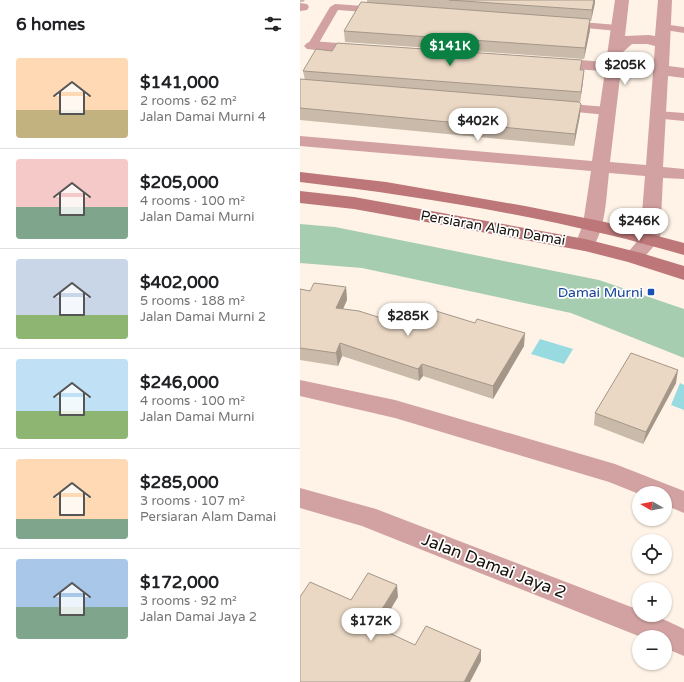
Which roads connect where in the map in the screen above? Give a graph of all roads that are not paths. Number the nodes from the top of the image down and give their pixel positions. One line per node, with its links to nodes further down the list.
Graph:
1 (622, 0): 6 (street)
2 (665, 0): 5 (street)
3 (390, 10): 9 (lane)
4 (555, 22): 6 (lane)
5 (663, 27): 7 (lane); 8 (street)
6 (618, 28): 11 (street)
7 (684, 30)
8 (662, 44): 11 (street); 14 (street)
9 (312, 46): 10 (street)
10 (376, 51)
11 (615, 51): 13 (street)
12 (542, 62): 13 (street)
13 (613, 67): 17 (street)
14 (660, 70): 15 (street); 18 (street)
15 (684, 73)
16 (544, 106): 17 (lane)
17 (607, 111): 21 (street)
18 (657, 115): 19 (lane); 22 (street)
19 (684, 117)
20 (300, 141): 21 (street)
21 (600, 168): 22 (street); 26 (street)
22 (654, 172): 23 (street); 27 (street)
23 (684, 174)
24 (300, 177): 26 (street, Persiaran Alam Damai)
25 (300, 197): 28 (street, Persiaran Alam Damai)
26 (594, 224): 27 (street, Persiaran Alam Damai); 28 (street)
27 (650, 239): 29 (street, Persiaran Alam Damai); 30 (street)
28 (585, 245): 30 (street, Persiaran Alam Damai)
29 (684, 249)
30 (634, 257): 31 (street, Persiaran Alam Damai)
31 (684, 273)
32 (300, 388): 33 (street)
33 (646, 486)
34 (672, 497): 36 (street)
35 (300, 498): 37 (street, Jalan Damai Jaya 2)
36 (684, 502)
37 (684, 643)

